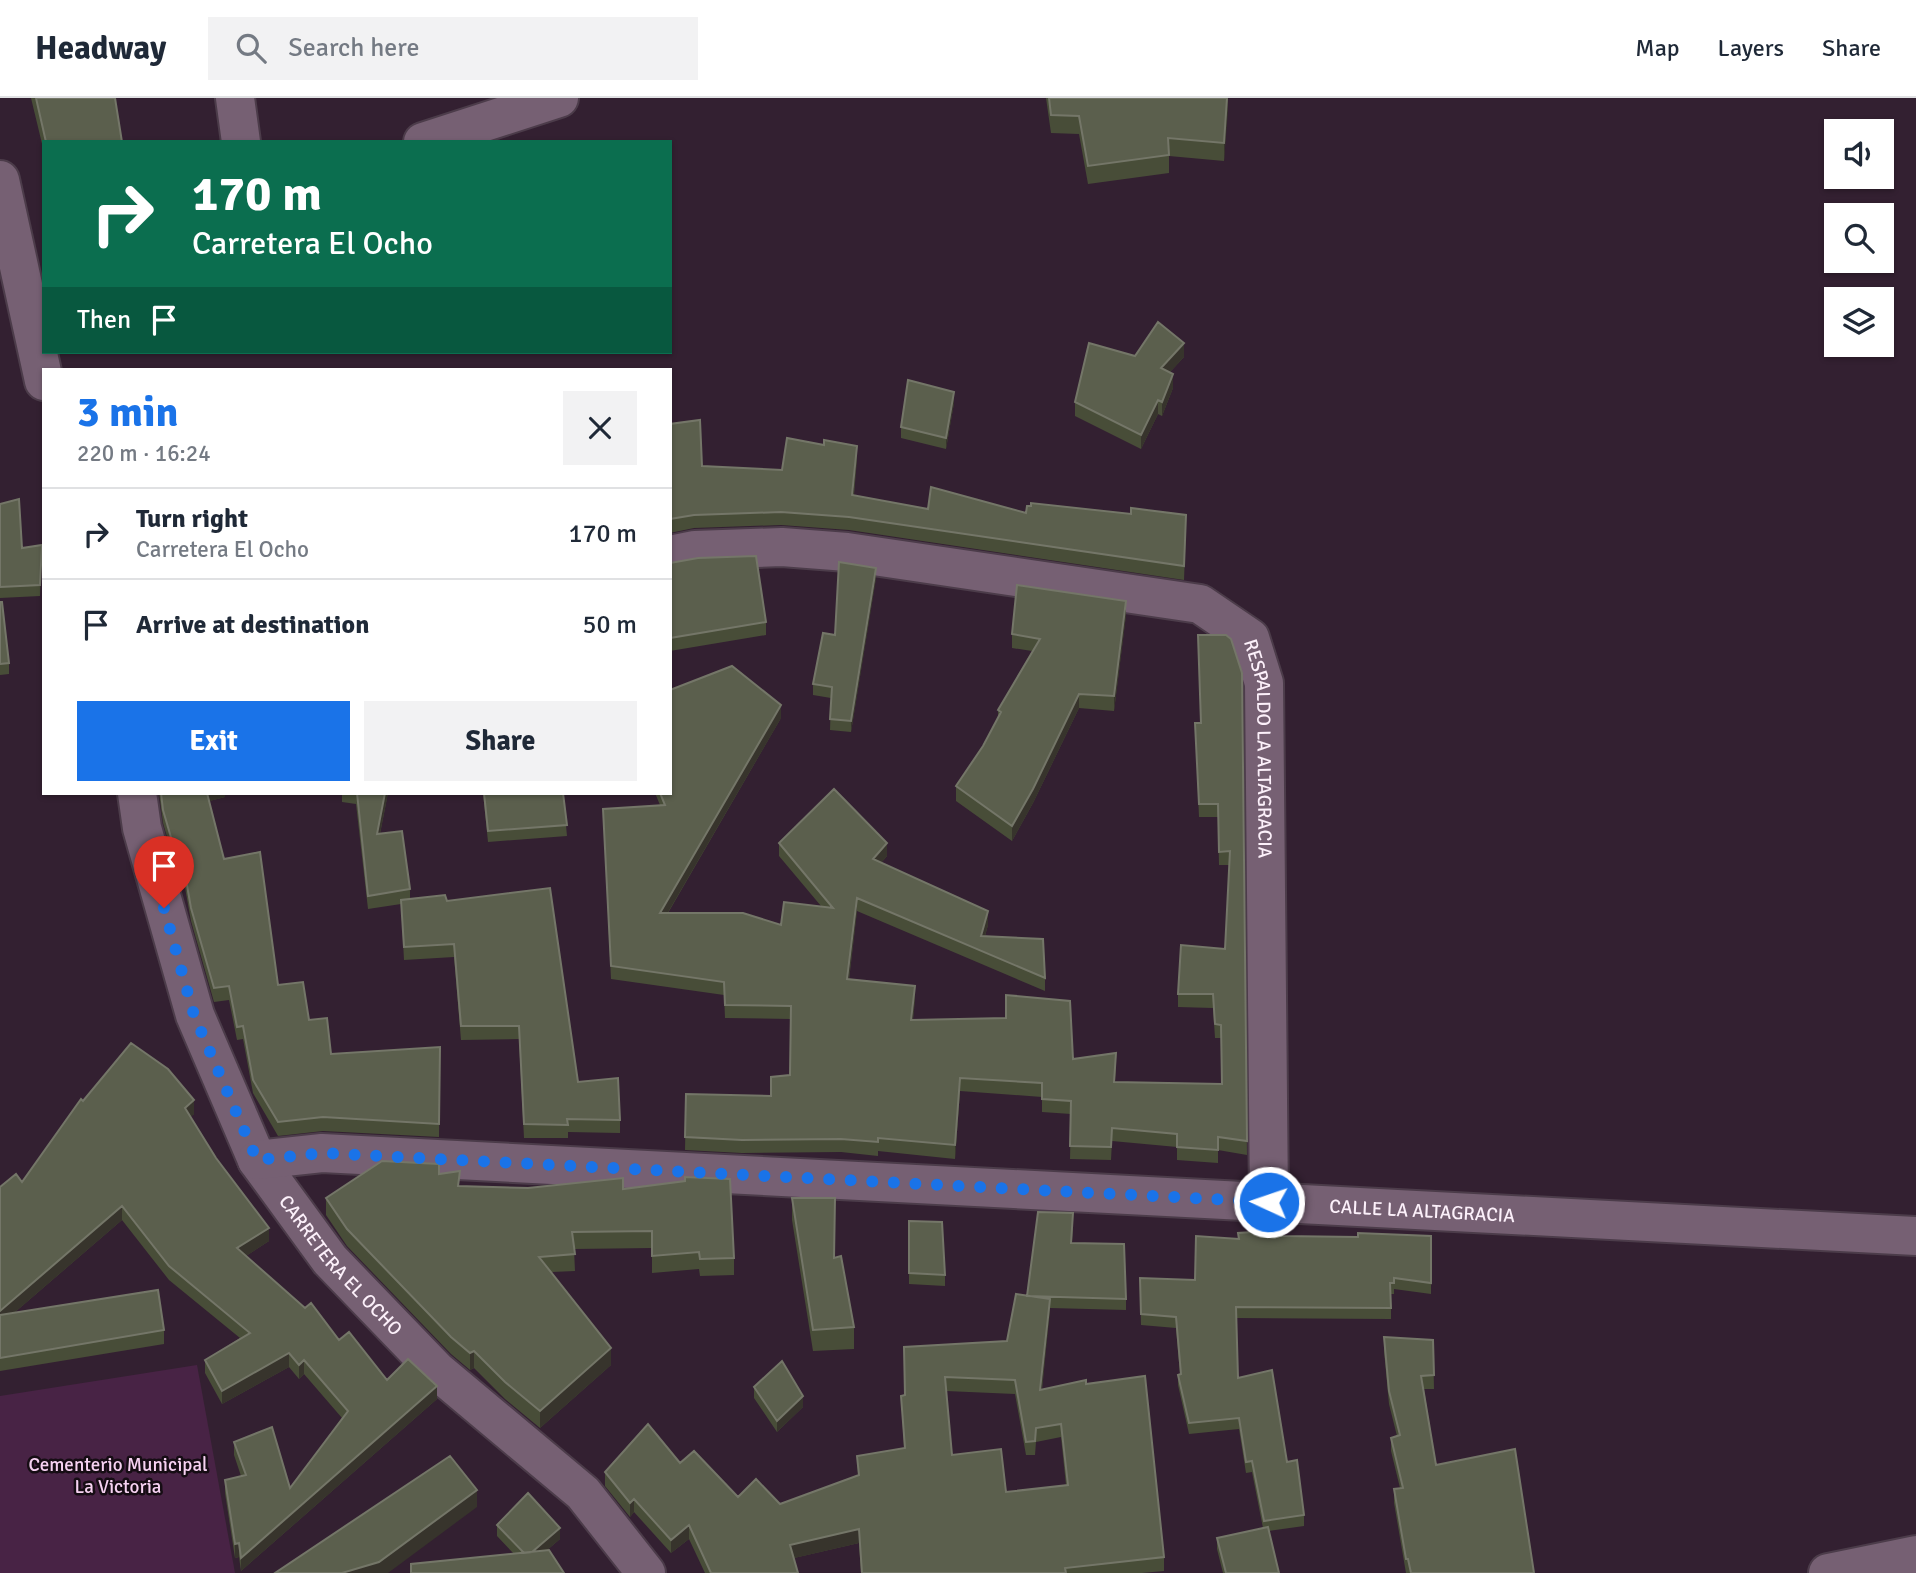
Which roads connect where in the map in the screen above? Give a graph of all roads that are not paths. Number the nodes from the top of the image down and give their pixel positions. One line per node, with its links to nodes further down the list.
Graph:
1 (235, 98): 3 (street)
2 (559, 98): 4 (street)
3 (242, 140)
4 (429, 140)
5 (0, 180): 6 (street)
6 (42, 372)
7 (672, 555): 10 (street, RESPALDO LA ALTAGRACIA)
8 (137, 795): 9 (street, CARRETERA EL OCHO)
9 (257, 1160): 10 (street, CALLE LA ALTAGRACIA); 14 (street, CARRETERA EL OCHO)
10 (1269, 1202): 11 (street, CALLE LA ALTAGRACIA)
11 (1916, 1236)
12 (1916, 1555): 13 (street)
13 (1834, 1572)
14 (646, 1573)

